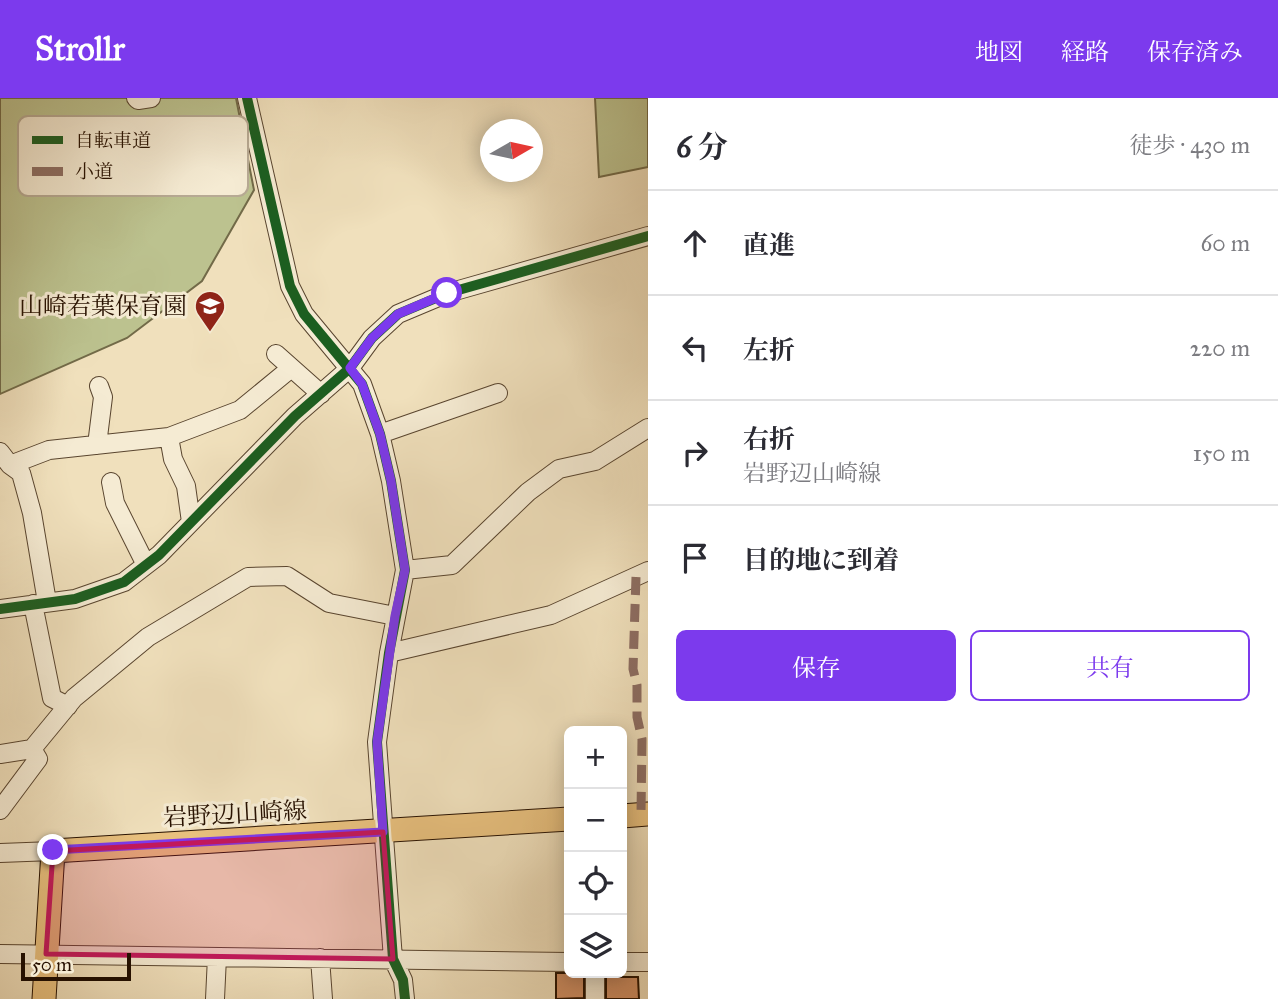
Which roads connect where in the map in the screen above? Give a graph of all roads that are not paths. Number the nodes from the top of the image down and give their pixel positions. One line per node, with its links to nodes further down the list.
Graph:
1 (135, 98): 2 (street)
2 (151, 98)
3 (247, 98): 6 (street)
4 (648, 236): 6 (street)
5 (276, 354): 7 (street)
6 (350, 368): 10 (street); 12 (street)
7 (290, 369): 10 (street); 13 (street)
8 (99, 386): 14 (street)
9 (498, 393): 12 (street)
10 (321, 394): 17 (street)
11 (648, 428): 19 (street)
12 (380, 434): 19 (street)
13 (169, 437): 14 (street); 17 (street)
14 (97, 445): 15 (street)
15 (5, 459): 21 (street)
16 (111, 482): 18 (street)
17 (191, 522): 18 (street)
18 (146, 565): 21 (street)
19 (405, 570): 23 (street)
20 (648, 571): 24 (street)
21 (40, 603): 22 (street); 25 (street)
22 (0, 609)
23 (395, 616): 24 (street); 25 (street)
24 (389, 653): 32 (street)
25 (68, 706): 26 (street)
26 (32, 749): 27 (street); 28 (street)
27 (0, 754)
28 (0, 810)
29 (648, 814): 30 (main road)
30 (627, 816)
31 (564, 819): 32 (main road, 岩野辺山崎線)
32 (383, 832): 33 (main road, 岩野辺山崎線); 39 (street)
33 (53, 850): 34 (street); 36 (main road)
34 (0, 853)
35 (0, 954): 36 (street)
36 (46, 954): 37 (street); 44 (main road)
37 (217, 957): 38 (street); 45 (street)
38 (320, 958): 39 (street); 46 (street)
39 (393, 959): 40 (street); 47 (street)
40 (564, 962)
41 (627, 962): 42 (street)
42 (648, 962)
43 (595, 978): 48 (street)
44 (44, 999)
45 (215, 999)
46 (323, 999)
47 (405, 999)
48 (596, 999)

